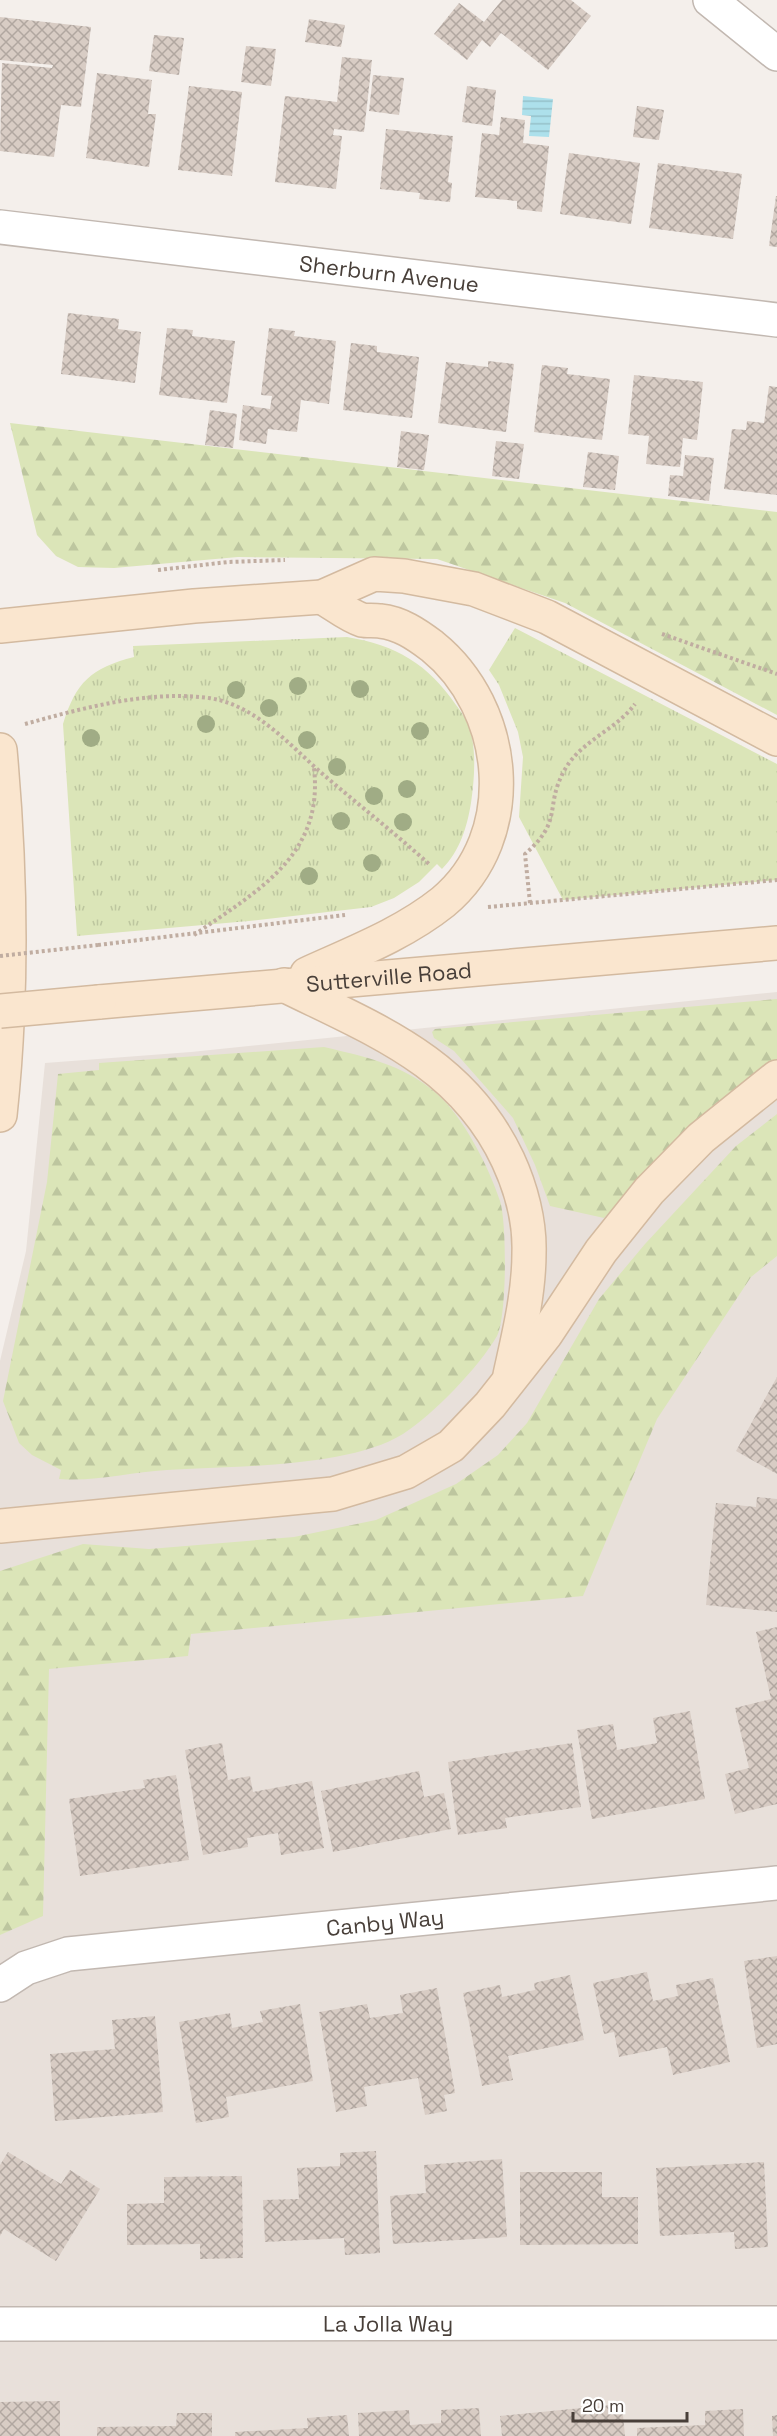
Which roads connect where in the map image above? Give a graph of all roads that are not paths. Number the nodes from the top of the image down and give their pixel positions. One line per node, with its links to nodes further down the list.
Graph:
1 (710, 0): 2 (street)
2 (777, 54)
3 (0, 227): 4 (street, Sherburn Avenue)
4 (777, 320)
5 (322, 597): 6 (main road); 7 (main road); 10 (main road)
6 (0, 626)
7 (777, 739)
8 (0, 750): 13 (main road)
9 (777, 943): 10 (main road, Sutterville Road)
10 (284, 985): 11 (main road, Sutterville Road, bridge); 14 (main road)
11 (0, 1011)
12 (777, 1077): 14 (main road)
13 (0, 1115)
14 (509, 1379): 15 (main road)
15 (0, 1526)
16 (777, 1883): 17 (street, Canby Way)
17 (0, 1985)
18 (777, 2323): 19 (street, La Jolla Way)
19 (0, 2324)

